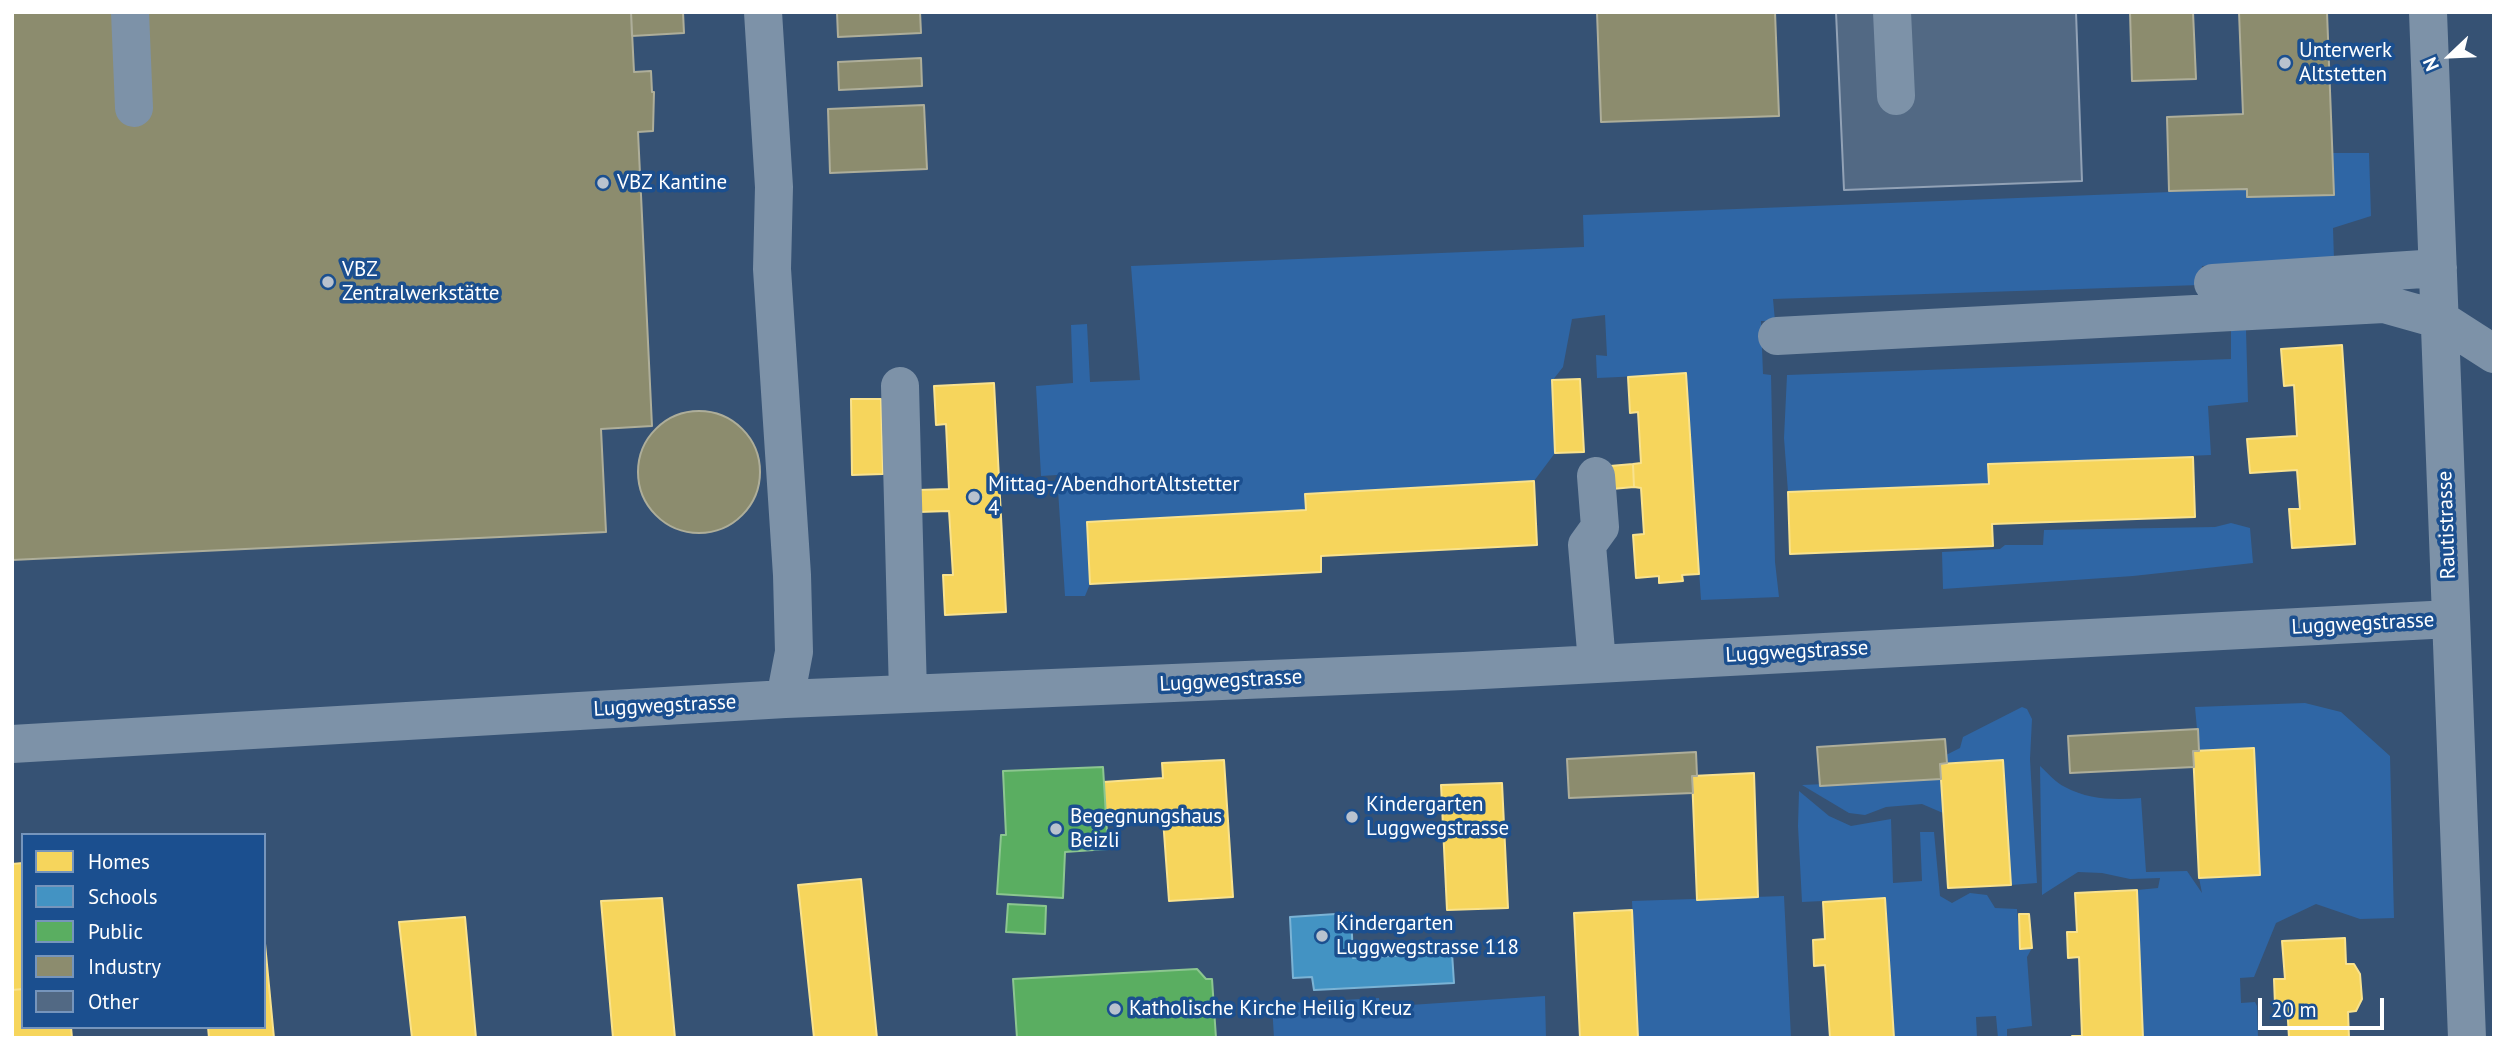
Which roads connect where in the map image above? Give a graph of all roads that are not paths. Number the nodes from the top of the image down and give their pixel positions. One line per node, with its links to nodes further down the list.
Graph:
1 (130, 12): 6 (street)
2 (763, 12): 17 (street)
3 (1892, 12): 5 (street)
4 (2428, 12): 7 (street, Rautistrasse)
5 (1896, 96)
6 (134, 108)
7 (2438, 268): 8 (street); 9 (street, Rautistrasse)
8 (2213, 283)
9 (2441, 320): 10 (street); 11 (street); 14 (street, Rautistrasse)
10 (1777, 336)
11 (2494, 354)
12 (900, 386): 16 (street)
13 (1596, 476): 15 (street)
14 (2450, 619): 15 (street, Luggwegstrasse); 19 (street, Rautistrasse)
15 (1597, 663): 16 (street, Luggwegstrasse)
16 (908, 694): 17 (street, Luggwegstrasse)
17 (786, 699): 18 (street, Luggwegstrasse)
18 (12, 744)
19 (2479, 901): 20 (street, Rautistrasse)
20 (2468, 1038)

